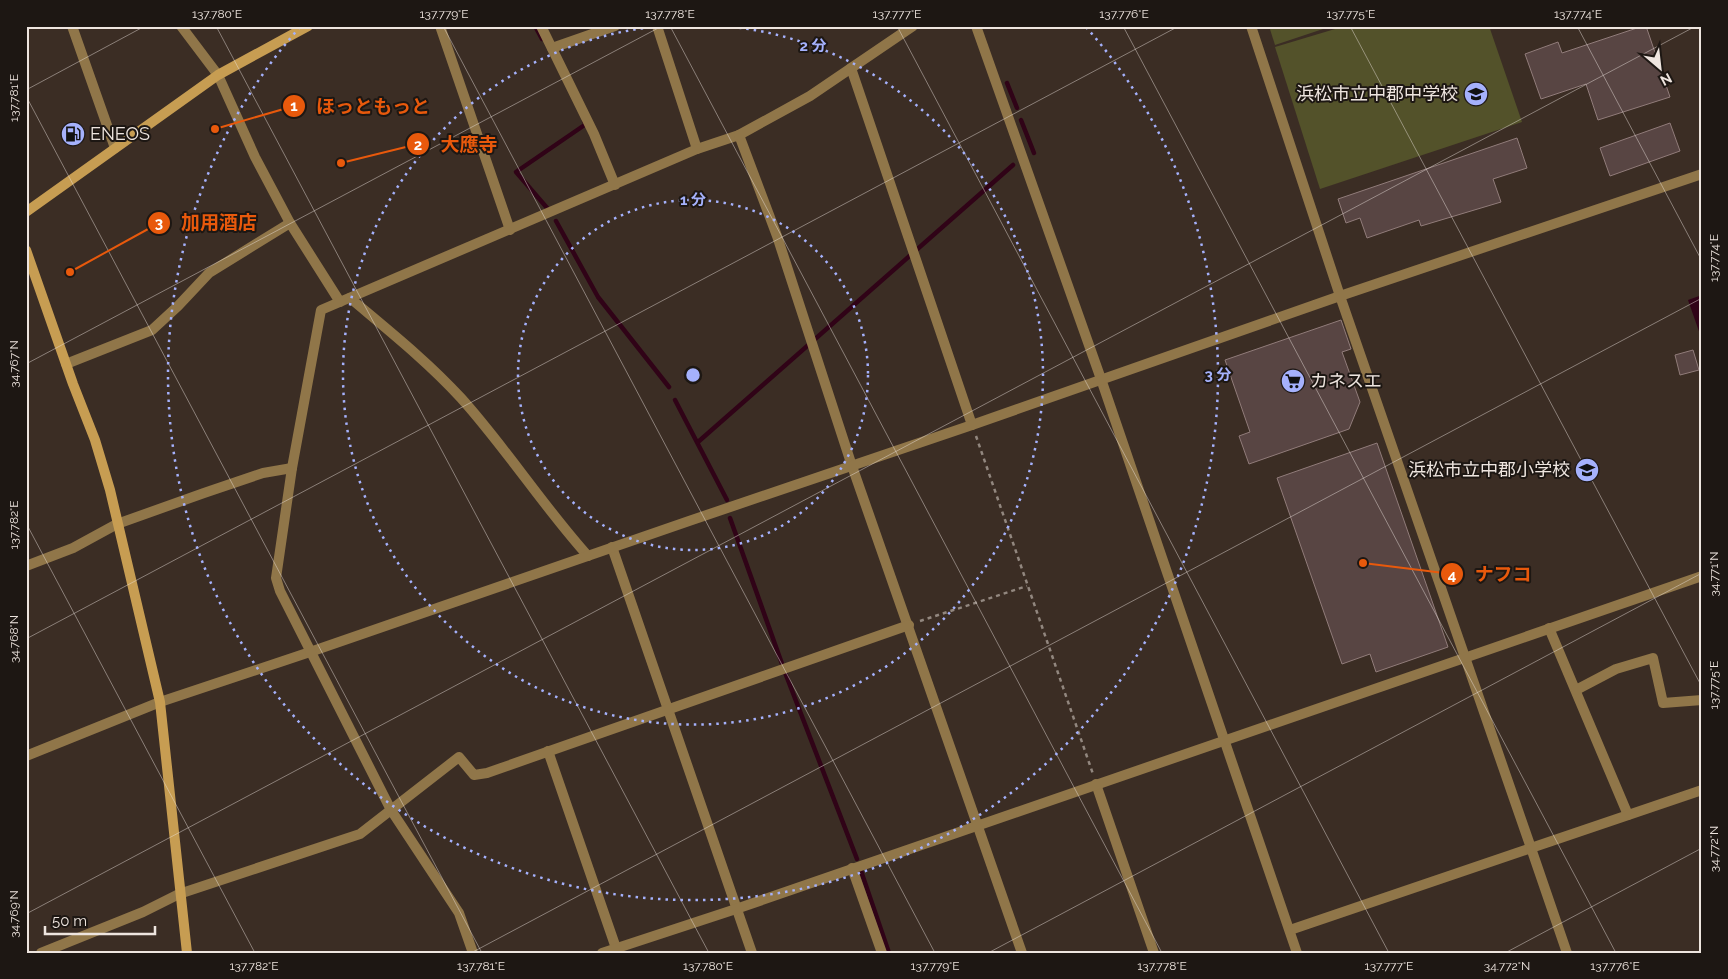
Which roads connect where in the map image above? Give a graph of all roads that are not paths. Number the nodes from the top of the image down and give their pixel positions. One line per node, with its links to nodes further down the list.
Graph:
1 (72, 26): 15 (street)
2 (181, 26): 13 (street)
3 (308, 26): 13 (street)
4 (440, 26): 21 (street)
5 (541, 26): 11 (street)
6 (615, 26): 11 (street)
7 (657, 26): 16 (street)
8 (913, 26): 12 (street)
9 (976, 26): 26 (street)
10 (1251, 26): 23 (street)
11 (552, 48): 18 (street)
12 (851, 68): 14 (street); 27 (street)
13 (218, 75): 15 (street); 20 (street)
14 (739, 135): 16 (street); 28 (street)
15 (115, 148): 19 (street)
16 (697, 149): 18 (street)
17 (1702, 174): 23 (street)
18 (615, 185): 21 (street)
19 (26, 212)
20 (290, 223): 24 (street); 25 (street)
21 (510, 230): 24 (street)
22 (26, 250): 25 (street)
23 (1340, 296): 26 (street); 38 (street)
24 (345, 300): 29 (street); 32 (street)
25 (66, 364): 30 (street)
26 (1102, 379): 27 (street); 43 (street)
27 (972, 426): 28 (street)
28 (852, 466): 31 (street); 35 (street)
29 (292, 468): 30 (street); 37 (street)
30 (117, 524): 33 (street); 41 (street)
31 (612, 547): 32 (street); 42 (street)
32 (588, 556): 37 (street)
33 (26, 566)
34 (1702, 576): 36 (street)
35 (909, 625): 42 (street); 50 (street)
36 (1549, 628): 38 (street); 39 (street)
37 (310, 652): 41 (street); 48 (street)
38 (1464, 657): 43 (street); 51 (street)
39 (1576, 690): 40 (street); 49 (street)
40 (1702, 700)
41 (160, 702): 45 (street); 53 (street)
42 (669, 709): 44 (street); 54 (street)
43 (1224, 741): 46 (street); 55 (street)
44 (548, 751): 48 (street); 56 (street)
45 (26, 756)
46 (1096, 784): 50 (street); 64 (street)
47 (1702, 790): 49 (street)
48 (391, 810): 53 (street); 59 (street)
49 (1628, 815): 51 (street)
50 (977, 825): 52 (street); 63 (street)
51 (1531, 848): 55 (street); 66 (street)
52 (852, 868): 54 (street); 62 (street)
53 (179, 894): 57 (street); 58 (street)
54 (736, 909): 56 (street); 61 (street)
55 (1290, 930): 65 (street)
56 (616, 948): 60 (street)
57 (41, 953)
58 (186, 953)
59 (473, 953)
60 (602, 953)
61 (752, 953)
62 (882, 953)
63 (1022, 953)
64 (1154, 953)
65 (1297, 953)
66 (1567, 953)

